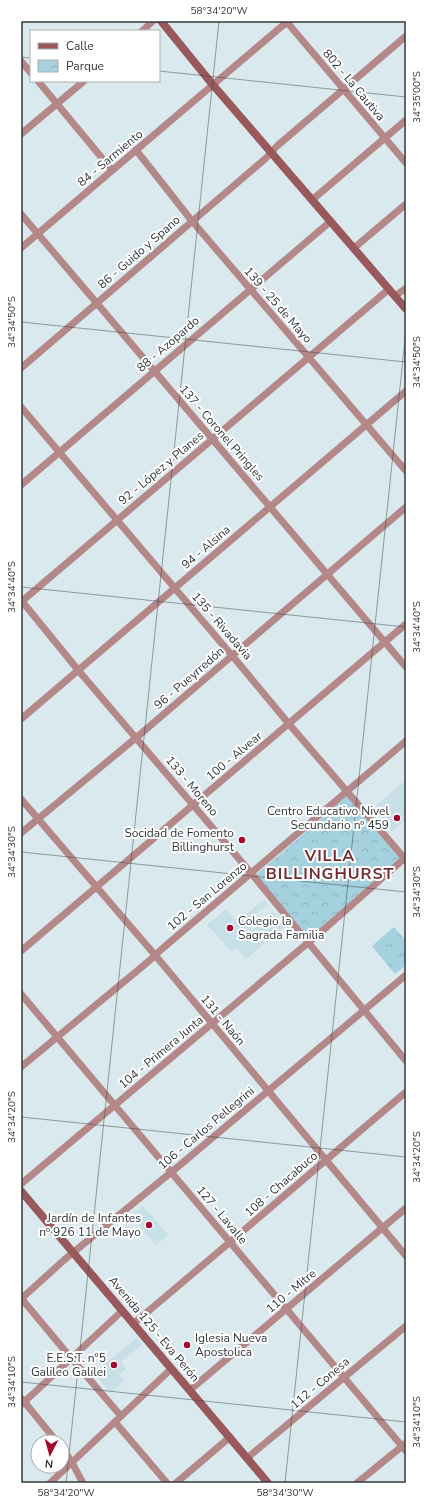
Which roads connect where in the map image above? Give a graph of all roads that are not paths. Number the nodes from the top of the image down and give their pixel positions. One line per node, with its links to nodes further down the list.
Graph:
1 (153, 21): 4 (street)
2 (160, 21): 10 (main road)
3 (287, 21): 10 (street, 84 - Sarmiento); 11 (street, 802 - La Cautiva)
4 (143, 30)
5 (406, 36): 11 (street, 86 - Guido y Spano)
6 (21, 61): 7 (street)
7 (30, 72)
8 (39, 82): 12 (street)
9 (83, 82): 12 (street)
10 (213, 84): 16 (street, 84 - Sarmiento); 17 (main road)
11 (344, 89): 15 (street, 802 - La Cautiva); 17 (street, 86 - Guido y Spano)
12 (57, 104): 14 (street); 19 (street)
13 (406, 120): 15 (street)
14 (21, 134)
15 (385, 138): 18 (street, 802 - La Cautiva); 20 (street)
16 (136, 150): 19 (street, 84 - Sarmiento); 23 (street, 139 - 25 de Mayo)
17 (271, 152): 20 (main road); 23 (street, 86 - Guido y Spano)
18 (406, 163)
19 (112, 170): 25 (street, 84 - Sarmiento)
20 (312, 200): 24 (main road)
21 (406, 204): 27 (street)
22 (21, 214): 25 (street, 137 - Coronel Pringles)
23 (192, 221): 29 (street, 139 - 25 de Mayo); 32 (street, 86 - Guido y Spano)
24 (331, 221): 27 (main road); 29 (street, 88 - Azopardo)
25 (38, 234): 26 (street, 84 - Sarmiento); 32 (street, 137 - Coronel Pringles)
26 (21, 248)
27 (354, 248): 30 (main road)
28 (406, 288): 31 (street)
29 (250, 289): 34 (street, 139 - 25 de Mayo); 36 (street, 88 - Azopardo)
30 (389, 289): 31 (main road); 34 (street, 92 - López y Planes)
31 (396, 296): 33 (main road)
32 (97, 304): 35 (street, 86 - Guido y Spano); 36 (street, 137 - Coronel Pringles)
33 (406, 309)
34 (309, 357): 39 (street, 139 - 25 de Mayo); 40 (street, 92 - López y Planes)
35 (21, 368)
36 (154, 371): 40 (street, 137 - Coronel Pringles); 41 (street, 88 - Azopardo)
37 (406, 391): 39 (street, 94 - Alsina)
38 (21, 407): 41 (street, 135 - Rivadavia)
39 (366, 425): 42 (street, 139 - 25 de Mayo); 44 (street, 94 - Alsina)
40 (212, 439): 44 (street, 137 - Coronel Pringles); 46 (street, 92 - López y Planes)
41 (60, 452): 43 (street, 88 - Azopardo); 46 (street, 135 - Rivadavia)
42 (406, 471)
43 (21, 485)
44 (270, 506): 47 (street, 137 - Coronel Pringles); 48 (street, 94 - Alsina)
45 (406, 507): 47 (street, 96 - Pueyrredón)
46 (116, 520): 48 (street, 135 - Rivadavia); 49 (street, 92 - López y Planes)
47 (327, 575): 51 (street, 137 - Coronel Pringles); 52 (street, 96 - Pueyrredón)
48 (174, 588): 52 (street, 135 - Rivadavia); 54 (street, 94 - Alsina)
49 (21, 601): 54 (street, 133 - Moreno)
50 (406, 624): 51 (street, 100 - Alvear)
51 (385, 643): 53 (street, 137 - Coronel Pringles); 56 (street, 100 - Alvear)
52 (232, 655): 56 (street, 135 - Rivadavia); 57 (street, 96 - Pueyrredón)
53 (406, 667)
54 (78, 670): 55 (street, 94 - Alsina); 57 (street, 133 - Moreno)
55 (21, 718)
56 (289, 724): 59 (street, 135 - Rivadavia); 61 (street, 100 - Alvear)
57 (137, 737): 61 (street, 133 - Moreno); 62 (street, 96 - Pueyrredón)
58 (406, 741): 59 (street, 102 - San Lorenzo)
59 (347, 791): 64 (street, 135 - Rivadavia); 65 (street, 102 - San Lorenzo)
60 (21, 799): 62 (street, 131 - Naón)
61 (193, 805): 65 (street, 133 - Moreno); 66 (street, 100 - Alvear)
62 (38, 819): 63 (street, 96 - Pueyrredón); 66 (street, 131 - Naón)
63 (21, 833)
64 (406, 859): 67 (street, 104 - Primera Junta)
65 (251, 873): 67 (street, 133 - Moreno); 69 (street, 102 - San Lorenzo)
66 (96, 887): 68 (street, 100 - Alvear); 69 (street, 131 - Naón)
67 (307, 942): 72 (street, 133 - Moreno); 73 (street, 104 - Primera Junta)
68 (21, 951)
69 (155, 955): 73 (street, 131 - Naón); 74 (street, 102 - San Lorenzo)
70 (406, 975): 72 (street, 106 - Carlos Pellegrini)
71 (21, 994): 74 (street, 127 - Lavalle)
72 (364, 1011): 75 (street, 133 - Moreno); 77 (street, 106 - Carlos Pellegrini)
73 (212, 1024): 77 (street, 131 - Naón); 79 (street, 104 - Primera Junta)
74 (58, 1036): 76 (street, 102 - San Lorenzo); 79 (street, 127 - Lavalle)
75 (406, 1060)
76 (21, 1067)
77 (268, 1091): 80 (street, 131 - Naón); 81 (street, 106 - Carlos Pellegrini)
78 (406, 1092): 80 (street, 108 - Chacabuco)
79 (115, 1105): 81 (street, 127 - Lavalle); 82 (street, 104 - Primera Junta)
80 (326, 1160): 85 (street, 131 - Naón); 86 (street, 108 - Chacabuco)
81 (171, 1172): 86 (street, 127 - Lavalle); 87 (street, 106 - Carlos Pellegrini)
82 (21, 1184)
83 (21, 1191): 87 (main road, Avenida 125 - Eva Perón)
84 (406, 1208): 85 (street, 110 - Mitre)
85 (382, 1228): 88 (street, 131 - Naón); 90 (street, 110 - Mitre)
86 (230, 1243): 90 (street, 127 - Lavalle); 92 (street, 108 - Chacabuco)
87 (74, 1252): 89 (street, 106 - Carlos Pellegrini); 91 (main road, Avenida 125 - Eva Perón)
88 (406, 1256)
89 (21, 1299): 94 (street)
90 (287, 1310): 96 (street, 127 - Lavalle); 97 (street, 110 - Mitre)
91 (122, 1311): 92 (main road, Avenida 125 - Eva Perón); 94 (street)
92 (133, 1324): 95 (main road, Avenida 125 - Eva Perón)
93 (406, 1326): 96 (street, 112 - Conesa)
94 (71, 1358): 98 (street); 99 (street)
95 (171, 1369): 97 (main road, Avenida 125 - Eva Perón); 99 (street)
96 (344, 1377): 103 (street, 127 - Lavalle); 105 (street, 112 - Conesa)
97 (190, 1390): 102 (main road, Avenida 125 - Eva Perón)
98 (22, 1402): 101 (street)
99 (121, 1416): 100 (street)
100 (115, 1422): 106 (street); 109 (street)
101 (50, 1434)
102 (230, 1437): 105 (main road, Avenida 125 - Eva Perón); 110 (street)
103 (405, 1446): 112 (street)
104 (70, 1458): 106 (street)
105 (247, 1458): 111 (main road, Avenida 125 - Eva Perón)
106 (72, 1462): 107 (street); 108 (street)
107 (50, 1483)
108 (84, 1483)
109 (166, 1483)
110 (176, 1483)
111 (268, 1483)
112 (357, 1483)

